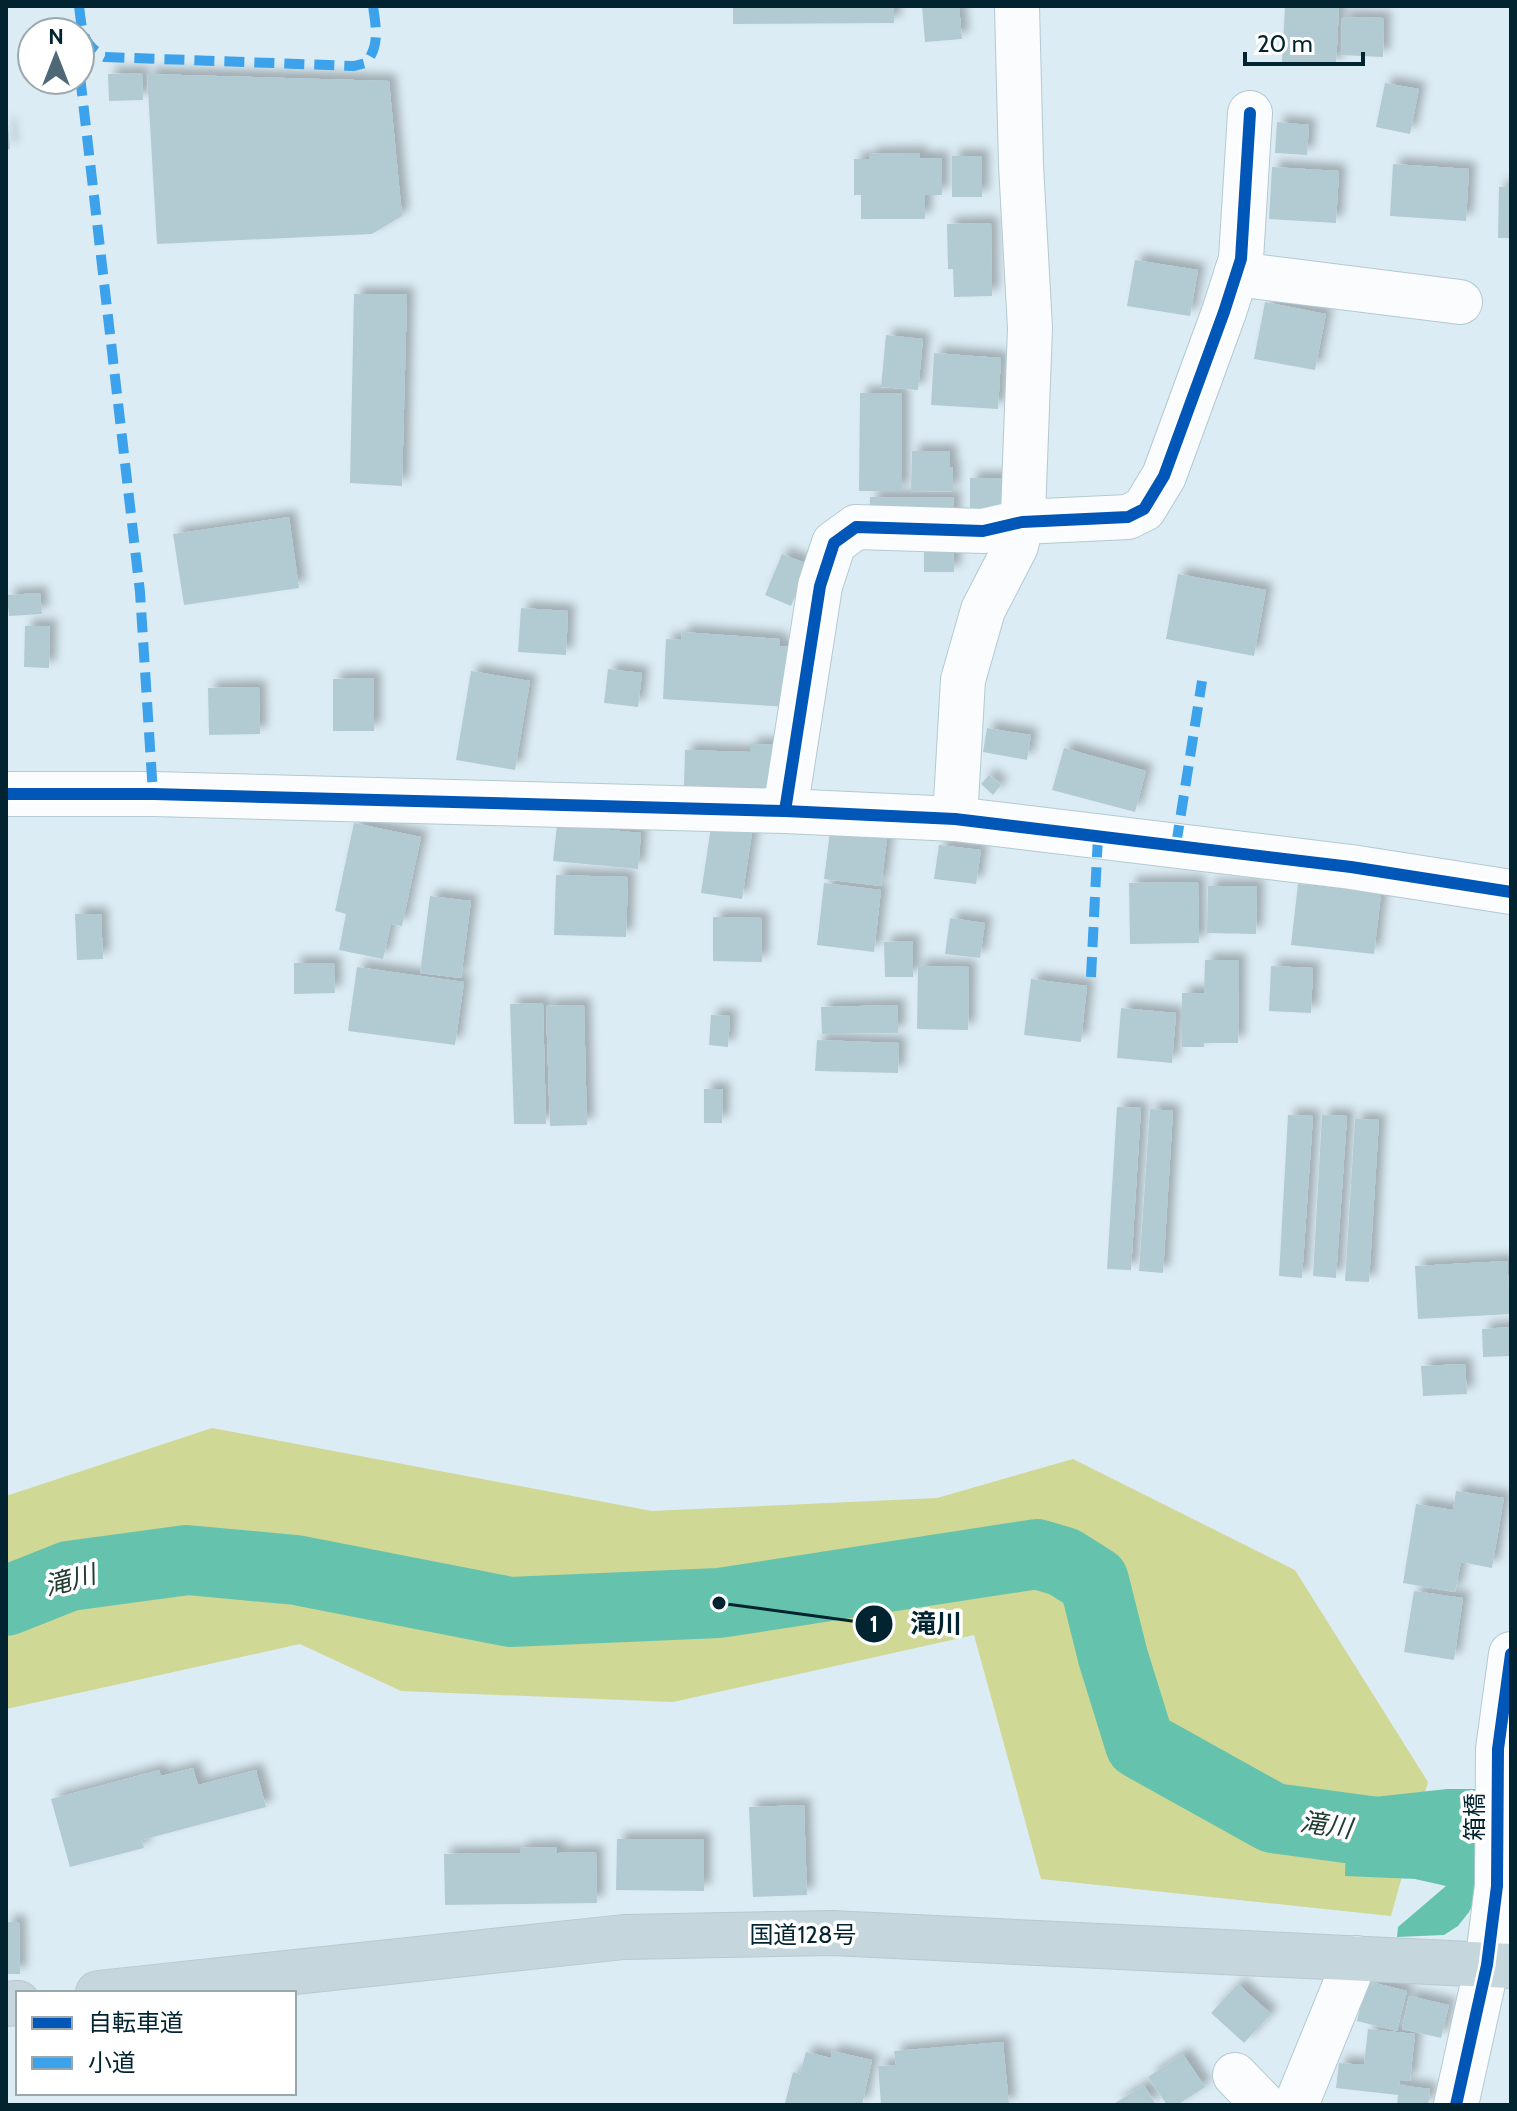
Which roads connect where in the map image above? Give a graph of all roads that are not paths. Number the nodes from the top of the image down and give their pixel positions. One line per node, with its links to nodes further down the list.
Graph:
1 (1017, 6): 5 (street)
2 (1250, 113): 3 (street)
3 (1236, 274): 4 (street); 5 (street)
4 (1460, 302)
5 (1022, 522): 7 (street); 8 (street)
6 (6, 794): 7 (street)
7 (785, 811): 8 (street)
8 (955, 819): 9 (street)
9 (1511, 892)
10 (1511, 1654): 12 (street, 箱橋)
11 (1356, 1958): 12 (highway, 国道128号); 13 (highway, 国道128号); 14 (street)
12 (1499, 1965): 15 (street, 箱橋)
13 (117, 1991)
14 (1296, 2105)
15 (1456, 2105)

